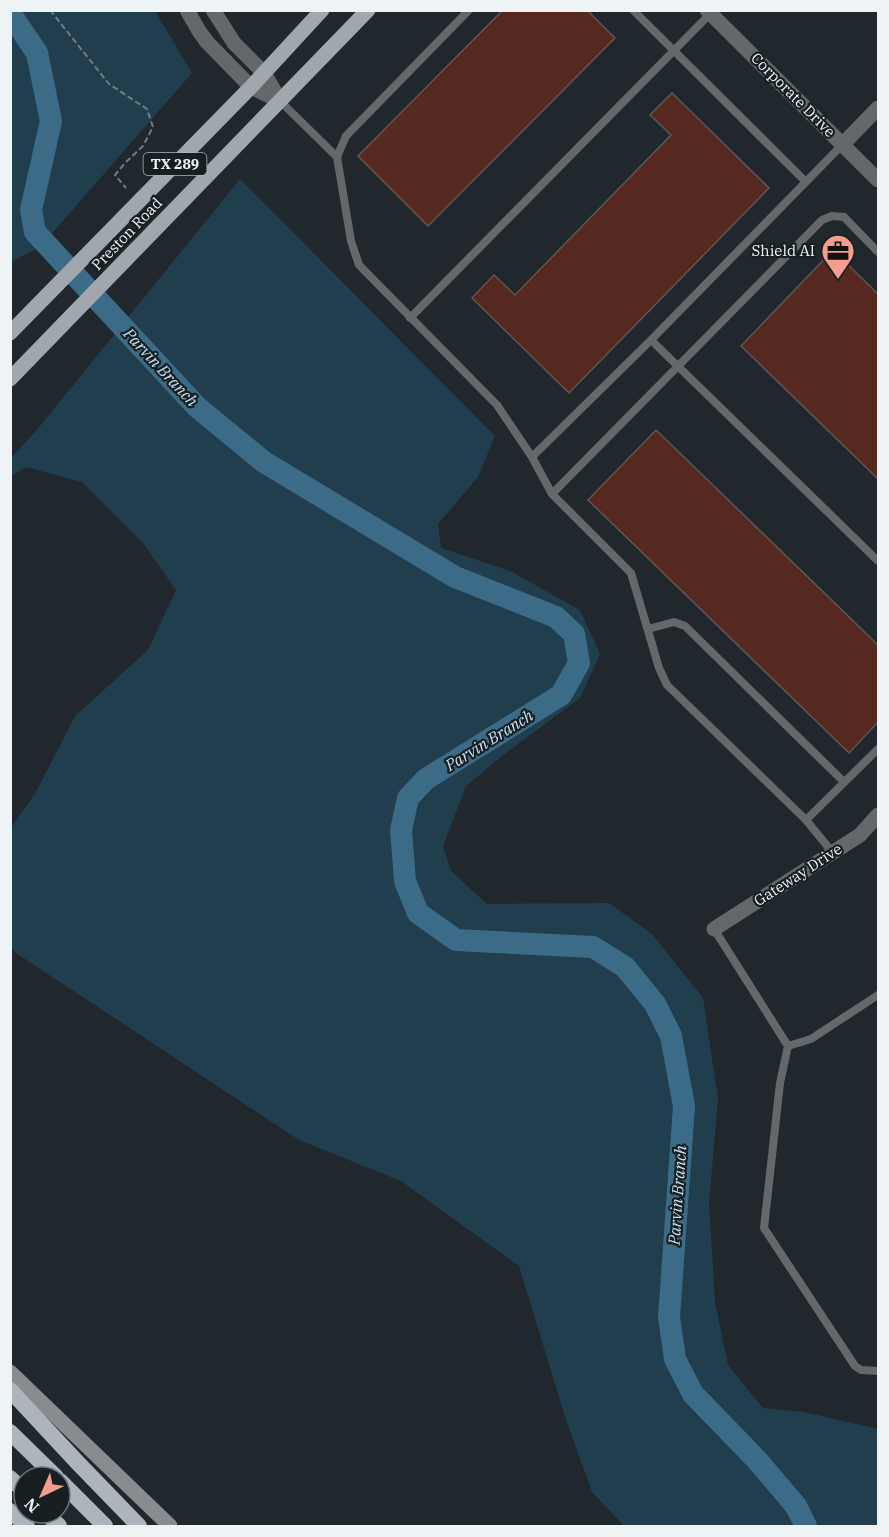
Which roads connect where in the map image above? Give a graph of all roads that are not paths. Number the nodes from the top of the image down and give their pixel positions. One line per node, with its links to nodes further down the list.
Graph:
1 (187, 10): 10 (street)
2 (213, 10): 9 (street)
3 (322, 10): 9 (main road, Preston Road / TX 289)
4 (368, 10): 11 (main road, Preston Road / TX 289)
5 (469, 10): 14 (lane)
6 (633, 10): 8 (lane)
7 (709, 12): 8 (lane); 13 (street, Corporate Drive)
8 (674, 52): 16 (lane); 18 (lane)
9 (264, 73): 10 (main road, Preston Road / TX 289); 11 (street)
10 (251, 87): 11 (street); 19 (main road, Preston Road / TX 289)
11 (280, 101): 14 (lane); 21 (main road, Preston Road / TX 289)
12 (879, 108): 13 (street)
13 (843, 144): 15 (street, Corporate Drive); 16 (lane)
14 (338, 157): 18 (lane)
15 (879, 180)
16 (806, 182): 20 (lane)
17 (879, 252): 22 (lane)
18 (410, 318): 25 (lane)
19 (10, 333)
20 (651, 340): 22 (lane); 25 (lane)
21 (25, 365): 23 (main road, Preston Road / TX 289); 24 (main road)
22 (678, 366): 26 (lane); 27 (lane)
23 (10, 379)
24 (10, 384)
25 (532, 457): 26 (lane)
26 (552, 494): 28 (lane)
27 (879, 561)
28 (648, 629): 30 (lane); 32 (lane)
29 (879, 749): 30 (lane)
30 (844, 782): 32 (lane)
31 (879, 815): 33 (street, Gateway Drive)
32 (806, 820): 33 (lane)
33 (833, 853): 34 (street, Gateway Drive)
34 (714, 929): 36 (lane)
35 (879, 995): 36 (lane)
36 (788, 1046): 37 (lane)
37 (879, 1371)
38 (10, 1372): 47 (main road)
39 (10, 1390): 46 (highway)
40 (10, 1431): 41 (highway)
41 (44, 1465)
42 (72, 1493): 45 (highway)
43 (10, 1511): 44 (highway)
44 (27, 1527)
45 (105, 1527)
46 (140, 1527)
47 (170, 1527)

